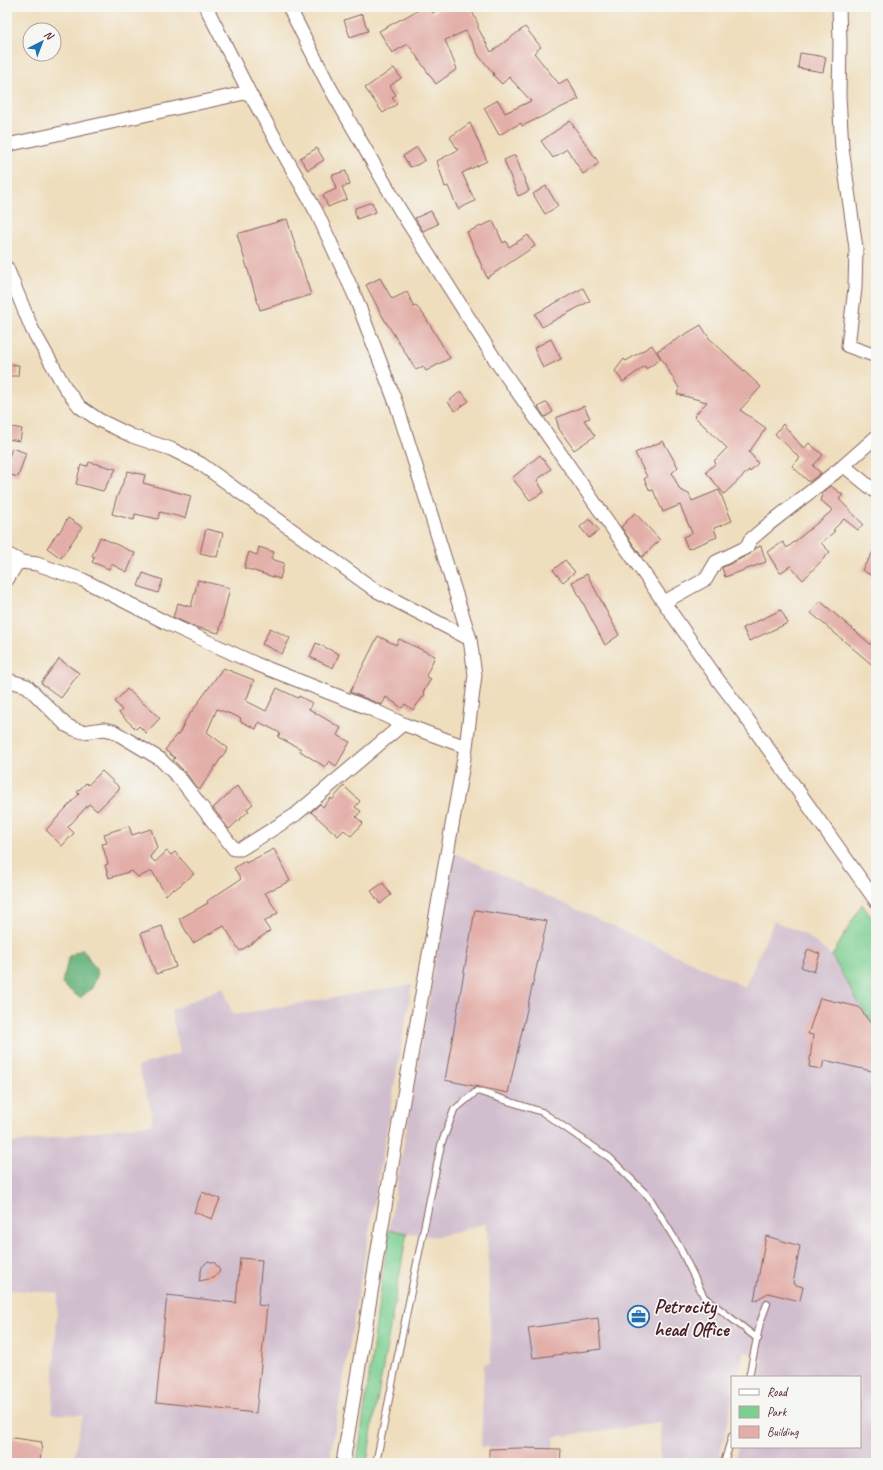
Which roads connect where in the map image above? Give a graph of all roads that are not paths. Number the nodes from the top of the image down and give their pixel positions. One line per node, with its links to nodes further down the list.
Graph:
1 (206, 7): 4 (street)
2 (289, 7): 14 (street)
3 (839, 7): 7 (street)
4 (249, 92): 5 (street); 15 (street)
5 (7, 145)
6 (7, 268): 15 (street)
7 (876, 356)
8 (876, 437): 9 (street)
9 (844, 466): 10 (street); 14 (street)
10 (876, 492)
11 (7, 554): 12 (street)
12 (22, 562): 13 (street); 17 (street)
13 (7, 580)
14 (664, 602): 19 (street)
15 (470, 638): 18 (street)
16 (7, 680): 17 (street)
17 (403, 724): 18 (street)
18 (466, 747): 24 (street)
19 (876, 901)
20 (767, 1304): 21 (lane)
21 (758, 1339): 22 (lane); 25 (lane)
22 (749, 1376)
23 (731, 1439): 26 (lane)
24 (343, 1463)
25 (376, 1463)
26 (724, 1463)

